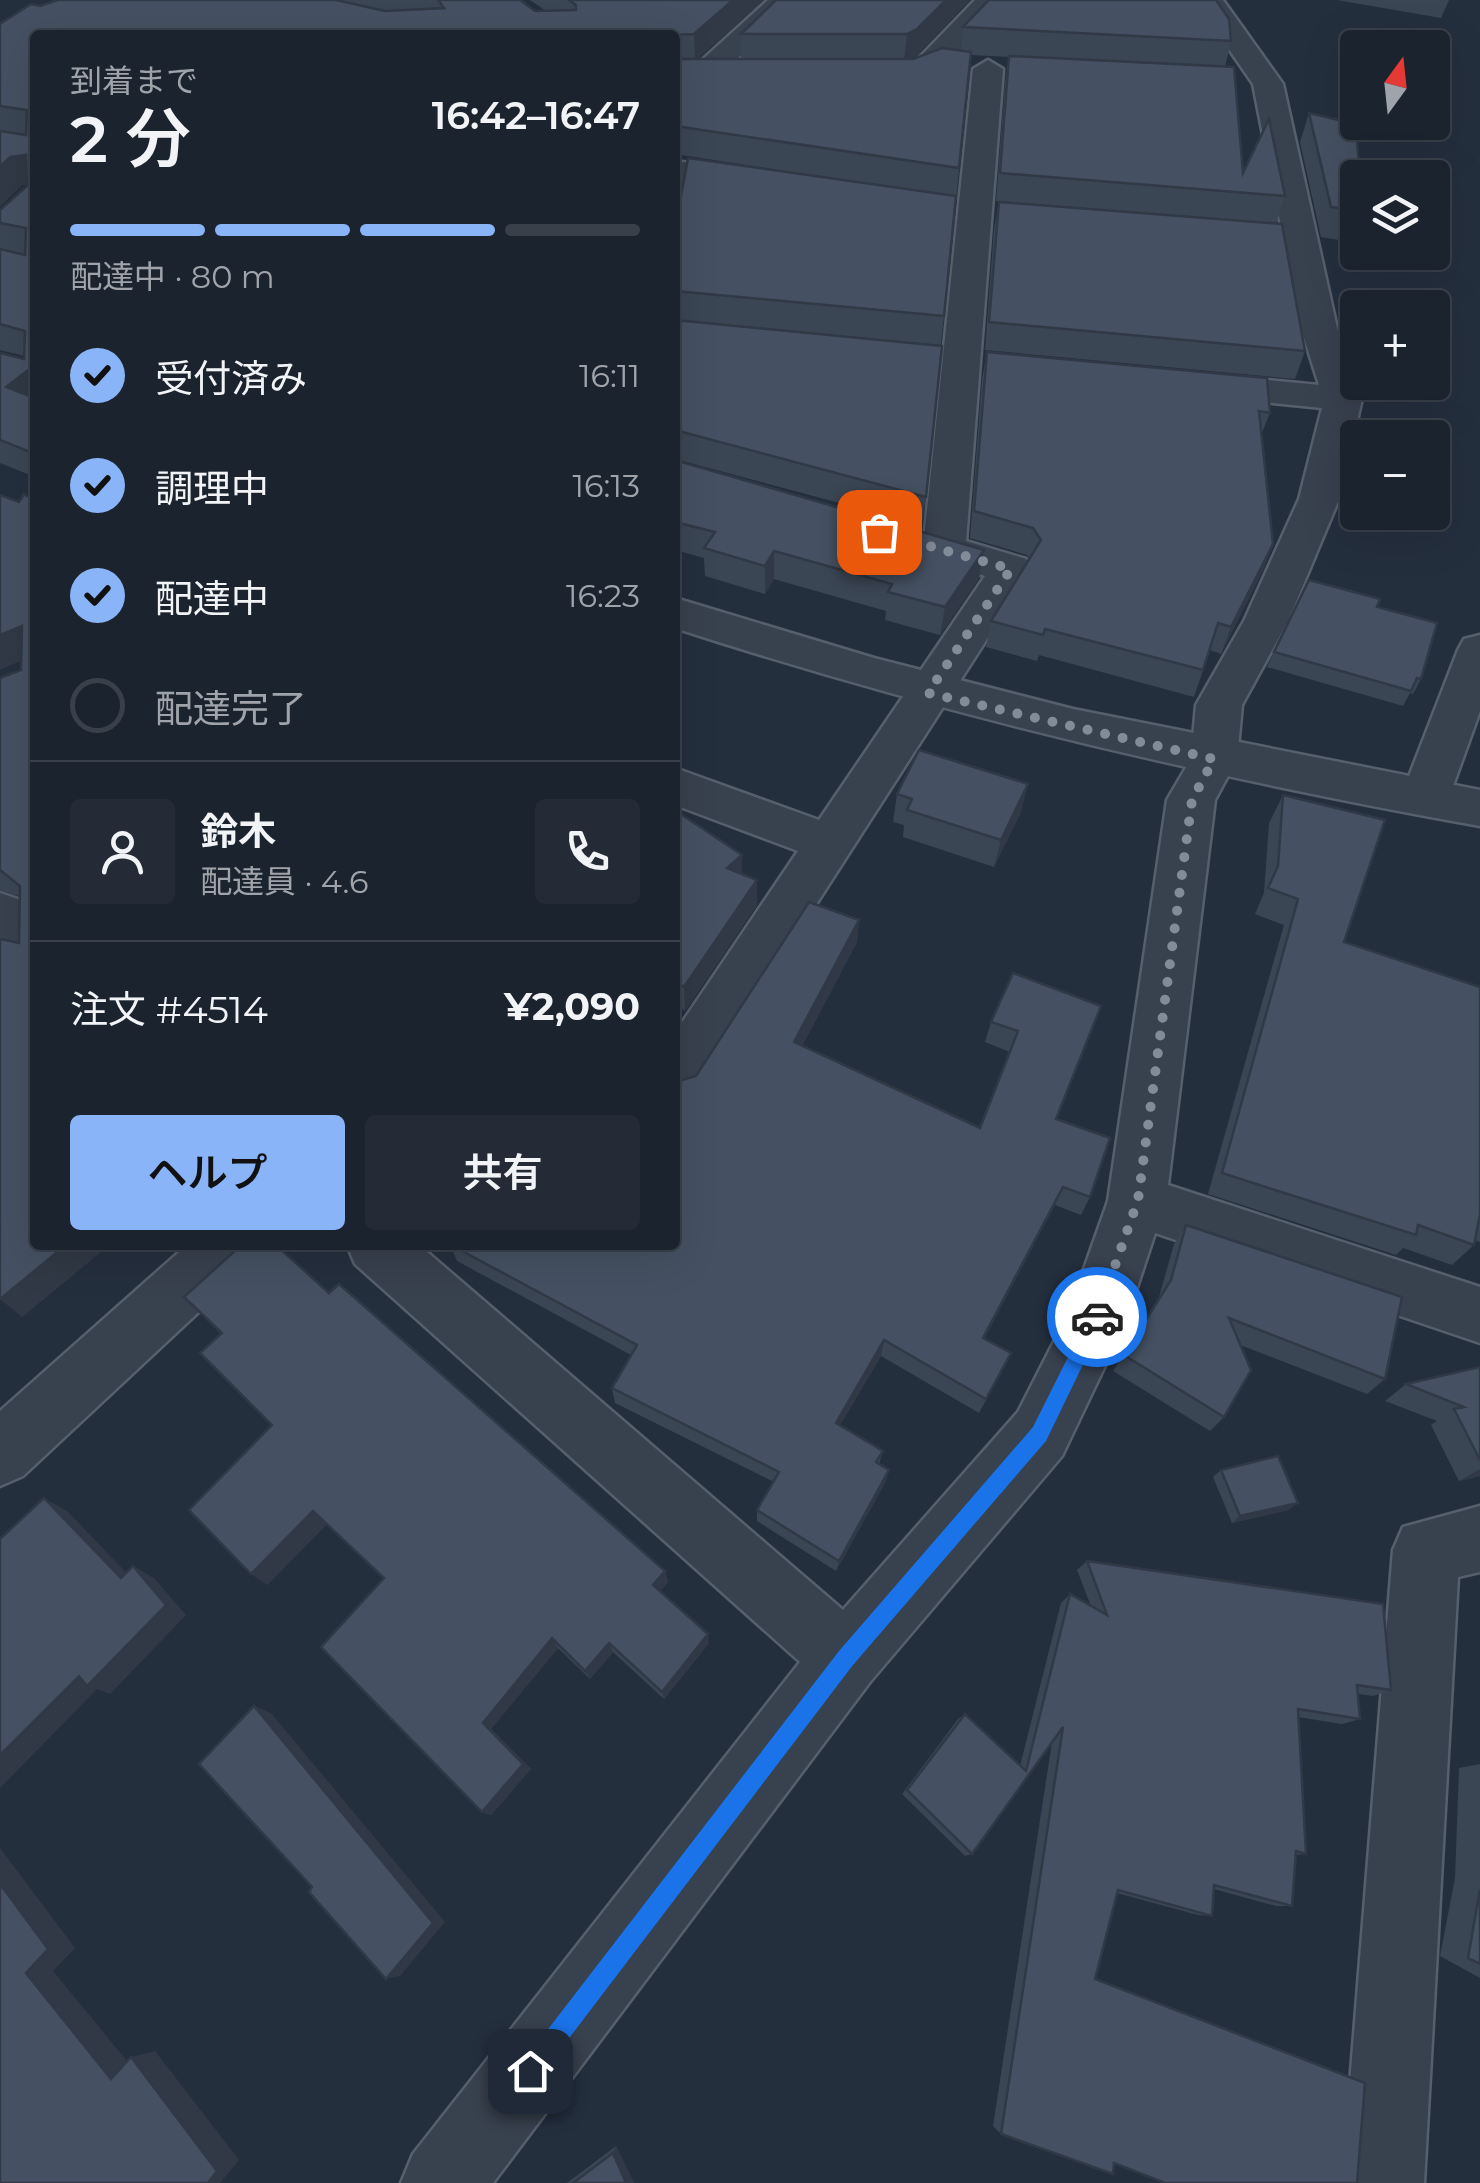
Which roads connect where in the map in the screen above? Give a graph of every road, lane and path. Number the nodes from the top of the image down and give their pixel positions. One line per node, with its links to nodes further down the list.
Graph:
1 (733, 0): 4 (street)
2 (991, 0): 5 (street)
3 (1209, 0): 12 (street)
4 (775, 8): 8 (street)
5 (928, 66): 6 (street); 10 (street)
6 (988, 69): 7 (street); 16 (street)
7 (1022, 71)
8 (689, 74): 9 (street)
9 (740, 74)
10 (853, 74)
11 (1229, 82): 12 (street)
12 (1268, 84): 19 (street)
13 (680, 171): 14 (street)
14 (787, 186)
15 (936, 208): 16 (street)
16 (973, 213): 17 (street); 26 (street)
17 (1012, 216)
18 (1260, 237): 19 (street)
19 (1299, 240): 21 (street)
20 (1153, 380): 22 (street)
21 (1340, 390)
22 (1340, 399)
23 (1343, 400): 27 (street)
24 (680, 615): 26 (street)
25 (1480, 650): 29 (street)
26 (928, 693): 27 (street); 30 (street)
27 (1214, 759): 29 (street); 34 (street)
28 (680, 788): 30 (street)
29 (1464, 810)
30 (830, 843): 33 (street)
31 (0, 914): 32 (street)
32 (30, 940)
33 (680, 1070)
34 (1138, 1200): 37 (street); 40 (street)
35 (224, 1250): 38 (street)
36 (382, 1250): 40 (street)
37 (1480, 1315)
38 (0, 1454)
39 (1480, 1539): 42 (street)
40 (846, 1658): 41 (street)
41 (442, 2183)
42 (1383, 2183)

